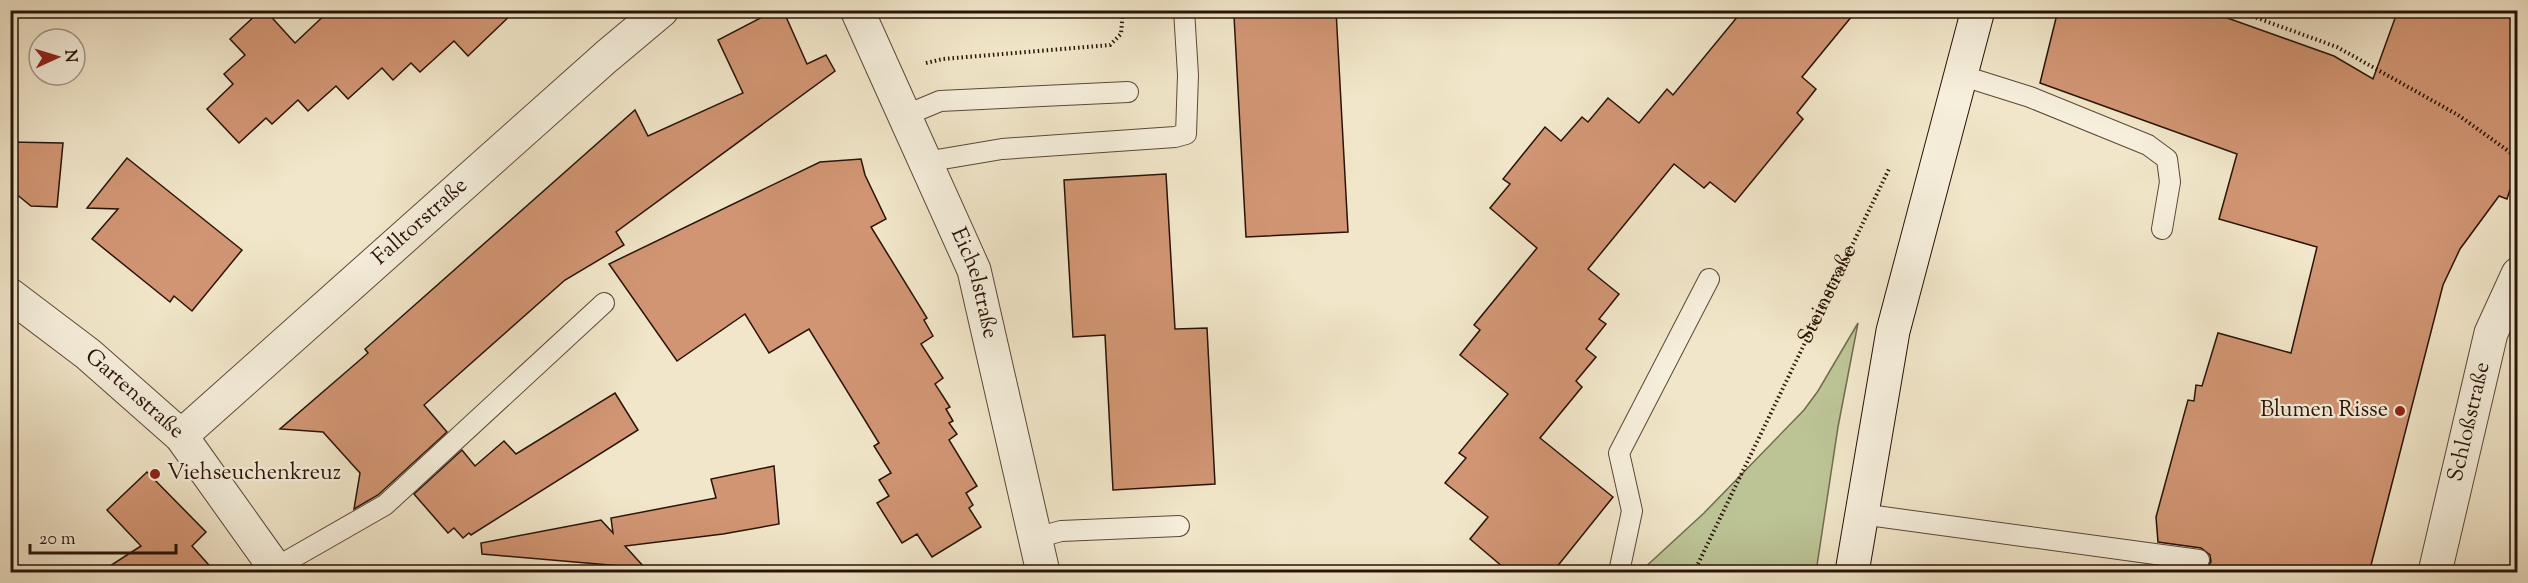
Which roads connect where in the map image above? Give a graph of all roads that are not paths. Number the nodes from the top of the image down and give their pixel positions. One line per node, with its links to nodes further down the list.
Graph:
1 (662, 10): 14 (street, Falltorstraße)
2 (857, 10): 7 (street, Eichelstraße)
3 (1184, 10): 8 (lane)
4 (1978, 10): 5 (street)
5 (1960, 75): 9 (lane); 15 (street)
6 (1128, 92): 7 (lane)
7 (904, 116): 8 (street, Eichelstraße)
8 (926, 162): 17 (street, Eichelstraße)
9 (2162, 229)
10 (2517, 274): 23 (street, Schloßstraße)
11 (1709, 279): 21 (lane)
12 (10, 295): 14 (street, Gartenstraße)
13 (604, 303): 19 (lane)
14 (181, 436): 19 (street, Gartenstraße)
15 (1861, 514): 18 (lane); 22 (street)
16 (1179, 526): 17 (lane)
17 (1035, 538): 20 (street, Eichelstraße)
18 (2199, 560)
19 (284, 571)
20 (1043, 573)
21 (1619, 573)
22 (1852, 573)
23 (2435, 573)

